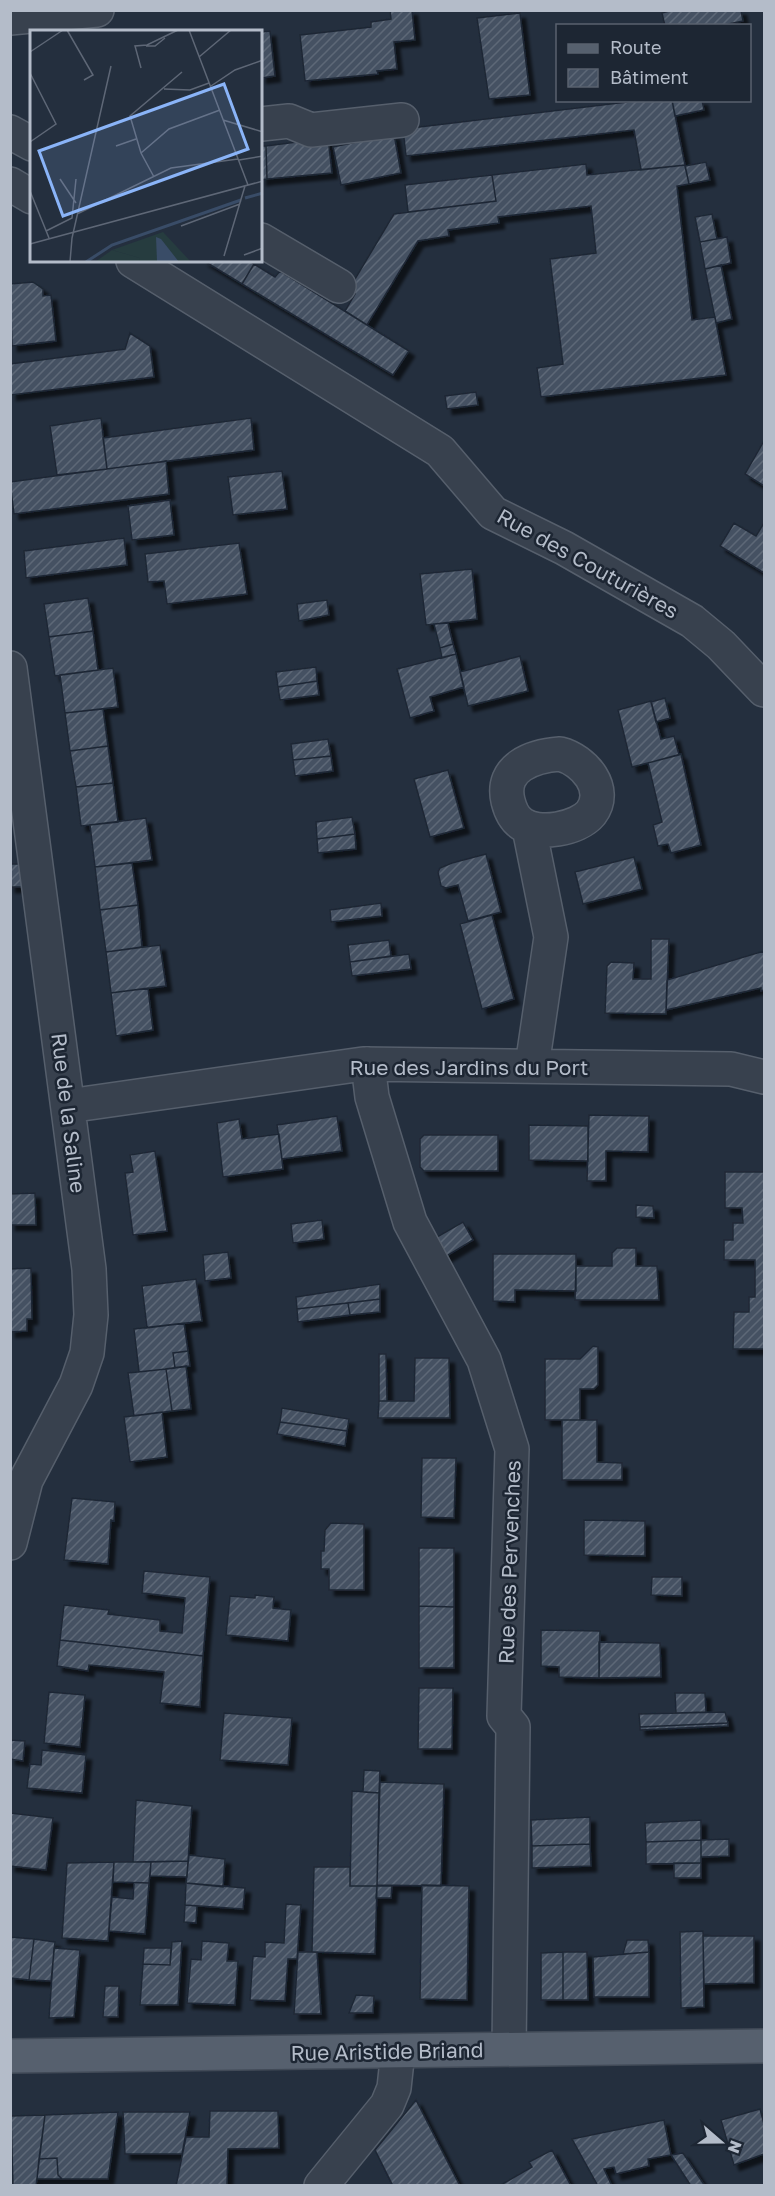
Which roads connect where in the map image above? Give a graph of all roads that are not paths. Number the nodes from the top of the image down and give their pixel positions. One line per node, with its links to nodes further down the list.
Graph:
1 (97, 10): 2 (street)
2 (10, 18)
3 (402, 120): 4 (street)
4 (262, 124)
5 (10, 132): 6 (street)
6 (30, 143)
7 (10, 184): 8 (street)
8 (30, 196)
9 (262, 241): 11 (street)
10 (135, 262): 13 (street, Rue des Couturières)
11 (339, 286)
12 (10, 668): 18 (street, Rue de la Saline)
13 (754, 679)
14 (529, 828): 16 (street)
15 (368, 1064): 16 (street, Rue des Jardins du Port); 18 (street, Rue des Jardins du Port); 21 (street, Rue des Pervenches)
16 (532, 1066): 17 (street, Rue des Jardins du Port)
17 (765, 1077)
18 (68, 1106): 19 (street, Rue de la Saline)
19 (10, 1543)
20 (765, 2046): 21 (main road, Rue Aristide Briand)
21 (509, 2049): 22 (main road, Rue Aristide Briand)
22 (399, 2050): 23 (main road, Rue Aristide Briand); 24 (street)
23 (10, 2056)
24 (321, 2186)

